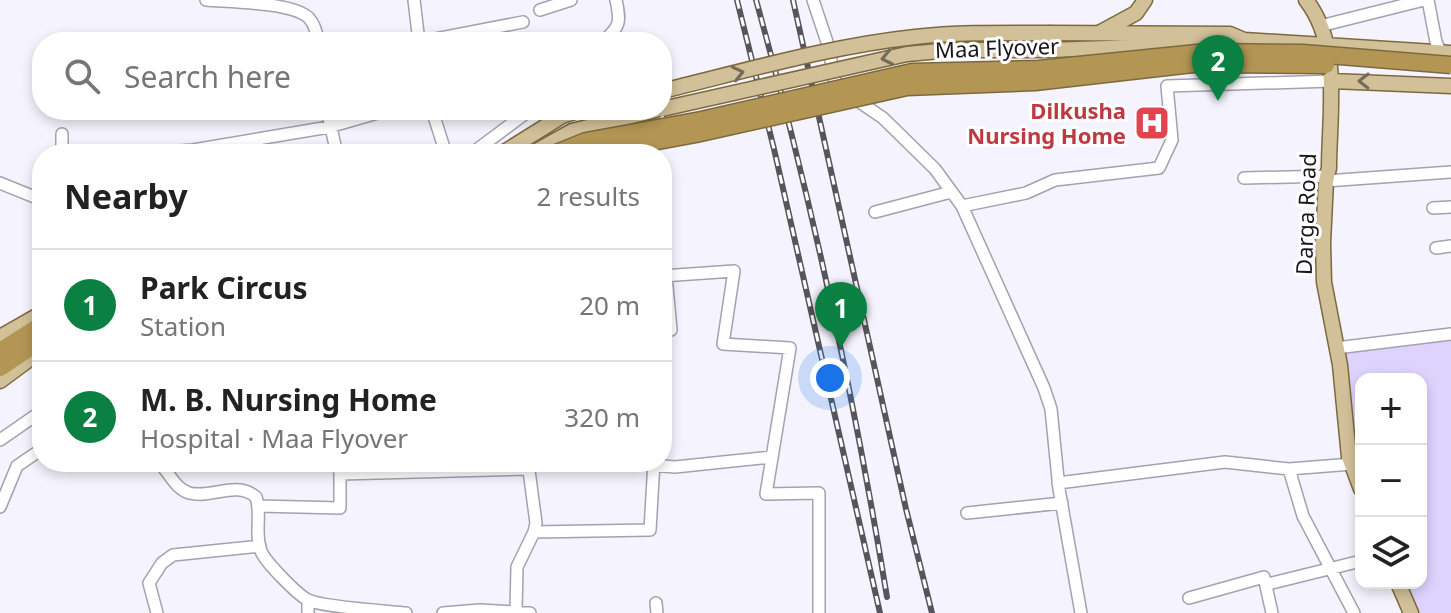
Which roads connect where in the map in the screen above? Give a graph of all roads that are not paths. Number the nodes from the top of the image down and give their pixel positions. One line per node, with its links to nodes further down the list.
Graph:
1 (206, 0): 8 (street)
2 (414, 0): 14 (street)
3 (571, 0): 11 (street)
4 (616, 0): 16 (street)
5 (813, 0): 47 (street)
6 (1145, 0): 17 (main road)
7 (1426, 0): 9 (street); 20 (street)
8 (289, 5): 13 (street)
9 (1378, 6): 10 (street)
10 (1314, 9): 19 (main road, Darga Road)
11 (540, 10)
12 (523, 22): 15 (street)
13 (316, 32)
14 (418, 32)
15 (471, 32)
16 (614, 32)
17 (1097, 34): 18 (main road); 24 (main road, one-way to 17, bridge)
18 (1244, 40): 19 (main road); 25 (main road, one-way to 25, bridge)
19 (1325, 45): 20 (main road); 22 (main road, Darga Road)
20 (1448, 57): 41 (highway, Maa Flyover, bridge)
21 (1451, 73): 42 (highway, Maa Flyover, bridge)
22 (1332, 81): 23 (main road, one-way to 22); 45 (main road, Darga Road); 49 (street)
23 (1451, 86)
24 (672, 89)
25 (672, 106)
26 (328, 120): 32 (street)
27 (353, 120): 32 (street)
28 (435, 120): 37 (street)
29 (517, 120): 38 (street)
30 (557, 120): 39 (main road)
31 (616, 120): 40 (main road)
32 (329, 127): 35 (street); 36 (street)
33 (62, 134): 34 (street)
34 (62, 144)
35 (228, 144)
36 (334, 144)
37 (443, 144)
38 (484, 144)
39 (517, 144)
40 (549, 144)
41 (579, 144)
42 (642, 144)
43 (1451, 172): 45 (street)
44 (1244, 178): 45 (street)
45 (1327, 178): 61 (main road, Darga Road)
46 (0, 183): 48 (street)
47 (951, 192): 49 (street); 52 (street)
48 (32, 196)
49 (962, 206): 79 (street)
50 (1451, 207): 51 (street)
51 (1433, 208)
52 (875, 212)
53 (1451, 246): 54 (street)
54 (1436, 248)
55 (672, 275): 69 (street)
56 (32, 319): 59 (main road)
57 (32, 330): 62 (highway)
58 (1451, 334): 61 (street)
59 (0, 337)
60 (32, 347): 64 (highway)
61 (1336, 348): 70 (main road, Darga Road)
62 (0, 351)
63 (32, 357): 65 (main road)
64 (0, 368)
65 (0, 381)
66 (32, 418): 67 (street)
67 (0, 440)
68 (32, 456): 82 (street)
69 (772, 457): 71 (street); 99 (street)
70 (1352, 464): 72 (street); 77 (main road, Darga Road)
71 (672, 467)
72 (1289, 469): 79 (street); 87 (street)
73 (166, 472): 81 (street)
74 (356, 472): 78 (street)
75 (530, 472): 84 (street)
76 (653, 472): 84 (street)
77 (1355, 472)
78 (340, 474): 81 (street)
79 (1058, 483): 80 (street)
80 (1062, 503): 83 (street); 100 (street)
81 (259, 506): 85 (street)
82 (0, 507)
83 (967, 513)
84 (534, 532): 93 (street)
85 (260, 546): 91 (street); 94 (street)
86 (1355, 563): 87 (street)
87 (1331, 569): 88 (street); 102 (street)
88 (1272, 583)
89 (1401, 589): 103 (main road)
90 (1189, 598): 101 (street)
91 (308, 600): 92 (street); 95 (street)
92 (344, 609): 96 (street)
93 (516, 611): 97 (street); 98 (street)
94 (157, 613)
95 (308, 613)
96 (406, 613)
97 (443, 613)
98 (530, 613)
99 (819, 613)
100 (1081, 613)
101 (1272, 613)
102 (1354, 613)
103 (1411, 613)

